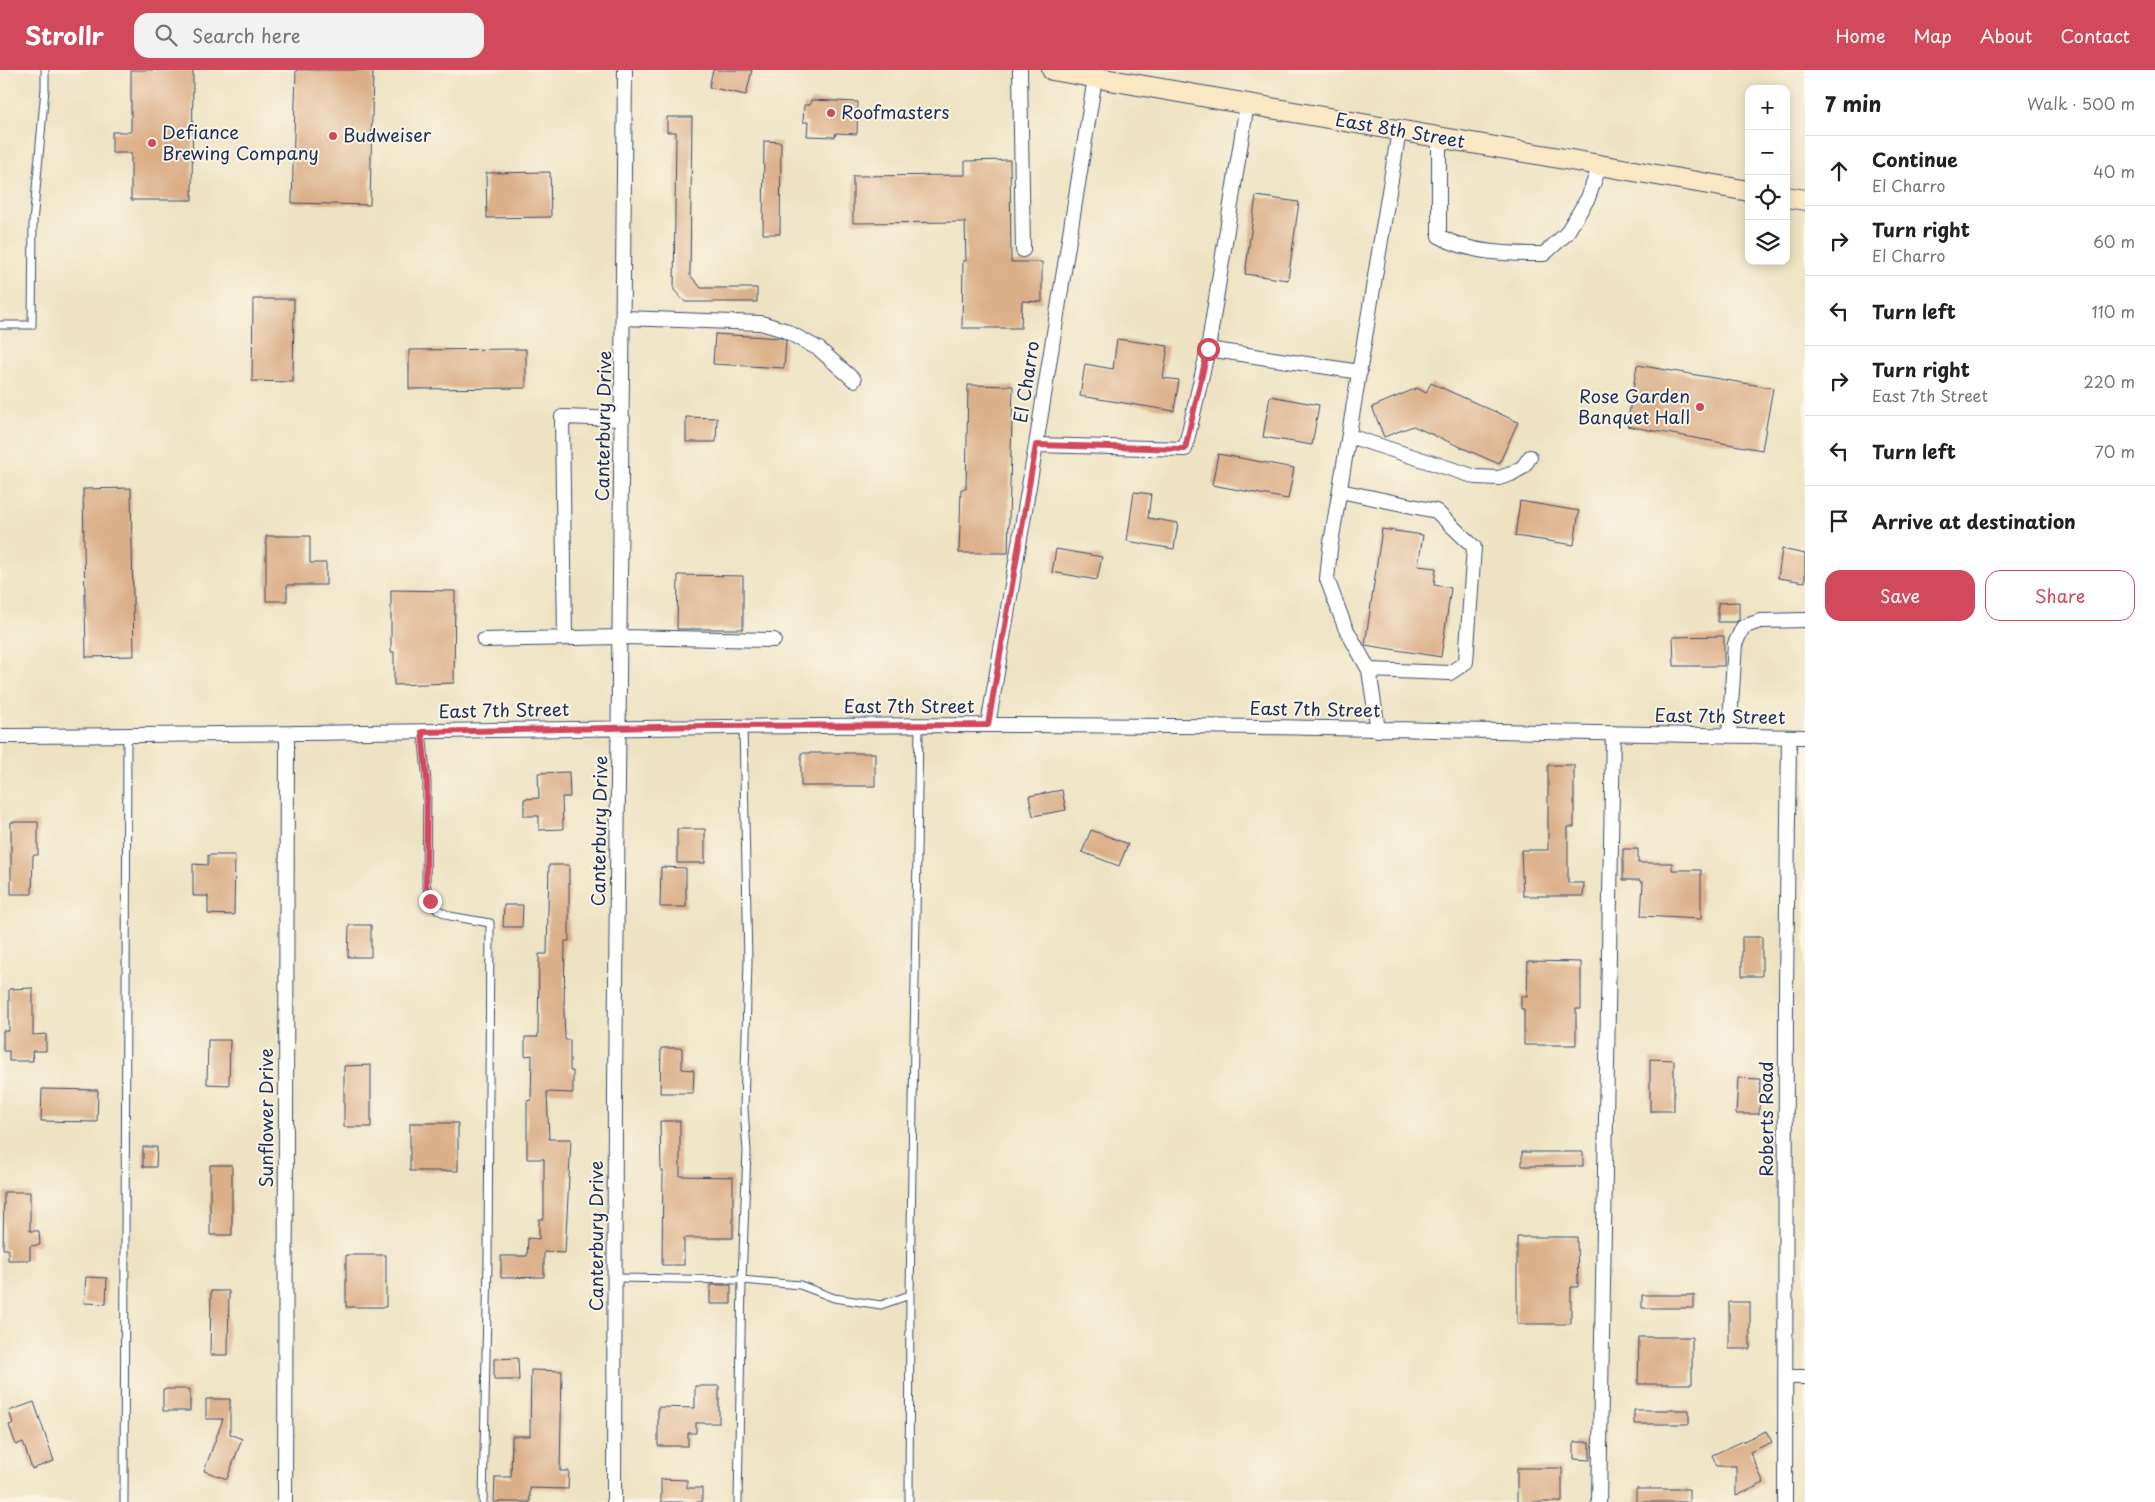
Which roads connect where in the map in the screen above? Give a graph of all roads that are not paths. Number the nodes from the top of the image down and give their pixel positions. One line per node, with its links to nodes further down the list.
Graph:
1 (45, 70): 15 (lane)
2 (625, 70): 14 (street, Canterbury Drive)
3 (1020, 70): 13 (street)
4 (1052, 70): 5 (main road, East 8th Street)
5 (1095, 78): 6 (main road, East 8th Street); 21 (street, El Charro)
6 (1247, 104): 7 (main road, East 8th Street); 16 (street)
7 (1399, 131): 8 (main road, East 8th Street); 17 (street)
8 (1439, 137): 9 (main road, East 8th Street); 9 (street)
9 (1600, 165): 10 (main road, East 8th Street)
10 (1745, 190)
11 (1790, 198): 12 (main road)
12 (1805, 200)
13 (1024, 250)
14 (624, 318): 18 (street); 19 (street, Canterbury Drive)
15 (0, 325)
16 (1208, 349): 17 (street); 21 (street, El Charro)
17 (1360, 372): 20 (street)
18 (854, 380)
19 (623, 419): 25 (street, Canterbury Drive); 26 (street)
20 (1350, 436): 22 (street); 23 (street)
21 (1036, 445): 30 (street)
22 (1530, 457)
23 (1340, 490): 29 (street); 29 (street)
24 (1805, 620): 40 (street)
25 (621, 637): 26 (street); 28 (street); 33 (street, Canterbury Drive)
26 (565, 638): 27 (street)
27 (484, 640)
28 (774, 640)
29 (1369, 670): 34 (street)
30 (988, 725): 31 (street, East 7th Street); 34 (street, East 7th Street)
31 (920, 726): 32 (street, East 7th Street); 45 (lane)
32 (743, 727): 33 (street, East 7th Street); 44 (lane)
33 (620, 728): 35 (street, East 7th Street); 43 (street, Canterbury Drive)
34 (1378, 730): 36 (street, East 7th Street)
35 (422, 732): 37 (street, East 7th Street); 50 (lane)
36 (1613, 733): 40 (street, East 7th Street); 54 (street)
37 (287, 734): 39 (street, East 7th Street); 49 (street, Sunflower Drive)
38 (0, 736): 39 (street, East 7th Street)
39 (127, 736): 48 (lane)
40 (1729, 736): 41 (street, East 7th Street)
41 (1789, 737): 42 (street, East 7th Street); 46 (street, Roberts Road)
42 (1805, 737)
43 (616, 1278): 44 (lane); 51 (street, Canterbury Drive)
44 (742, 1280): 45 (lane); 52 (lane)
45 (910, 1295): 53 (lane)
46 (1786, 1377): 47 (street); 55 (street, Roberts Road)
47 (1805, 1377)
48 (124, 1502)
49 (285, 1502)
50 (483, 1502)
51 (614, 1502)
52 (738, 1502)
53 (909, 1502)
54 (1599, 1502)
55 (1785, 1502)

